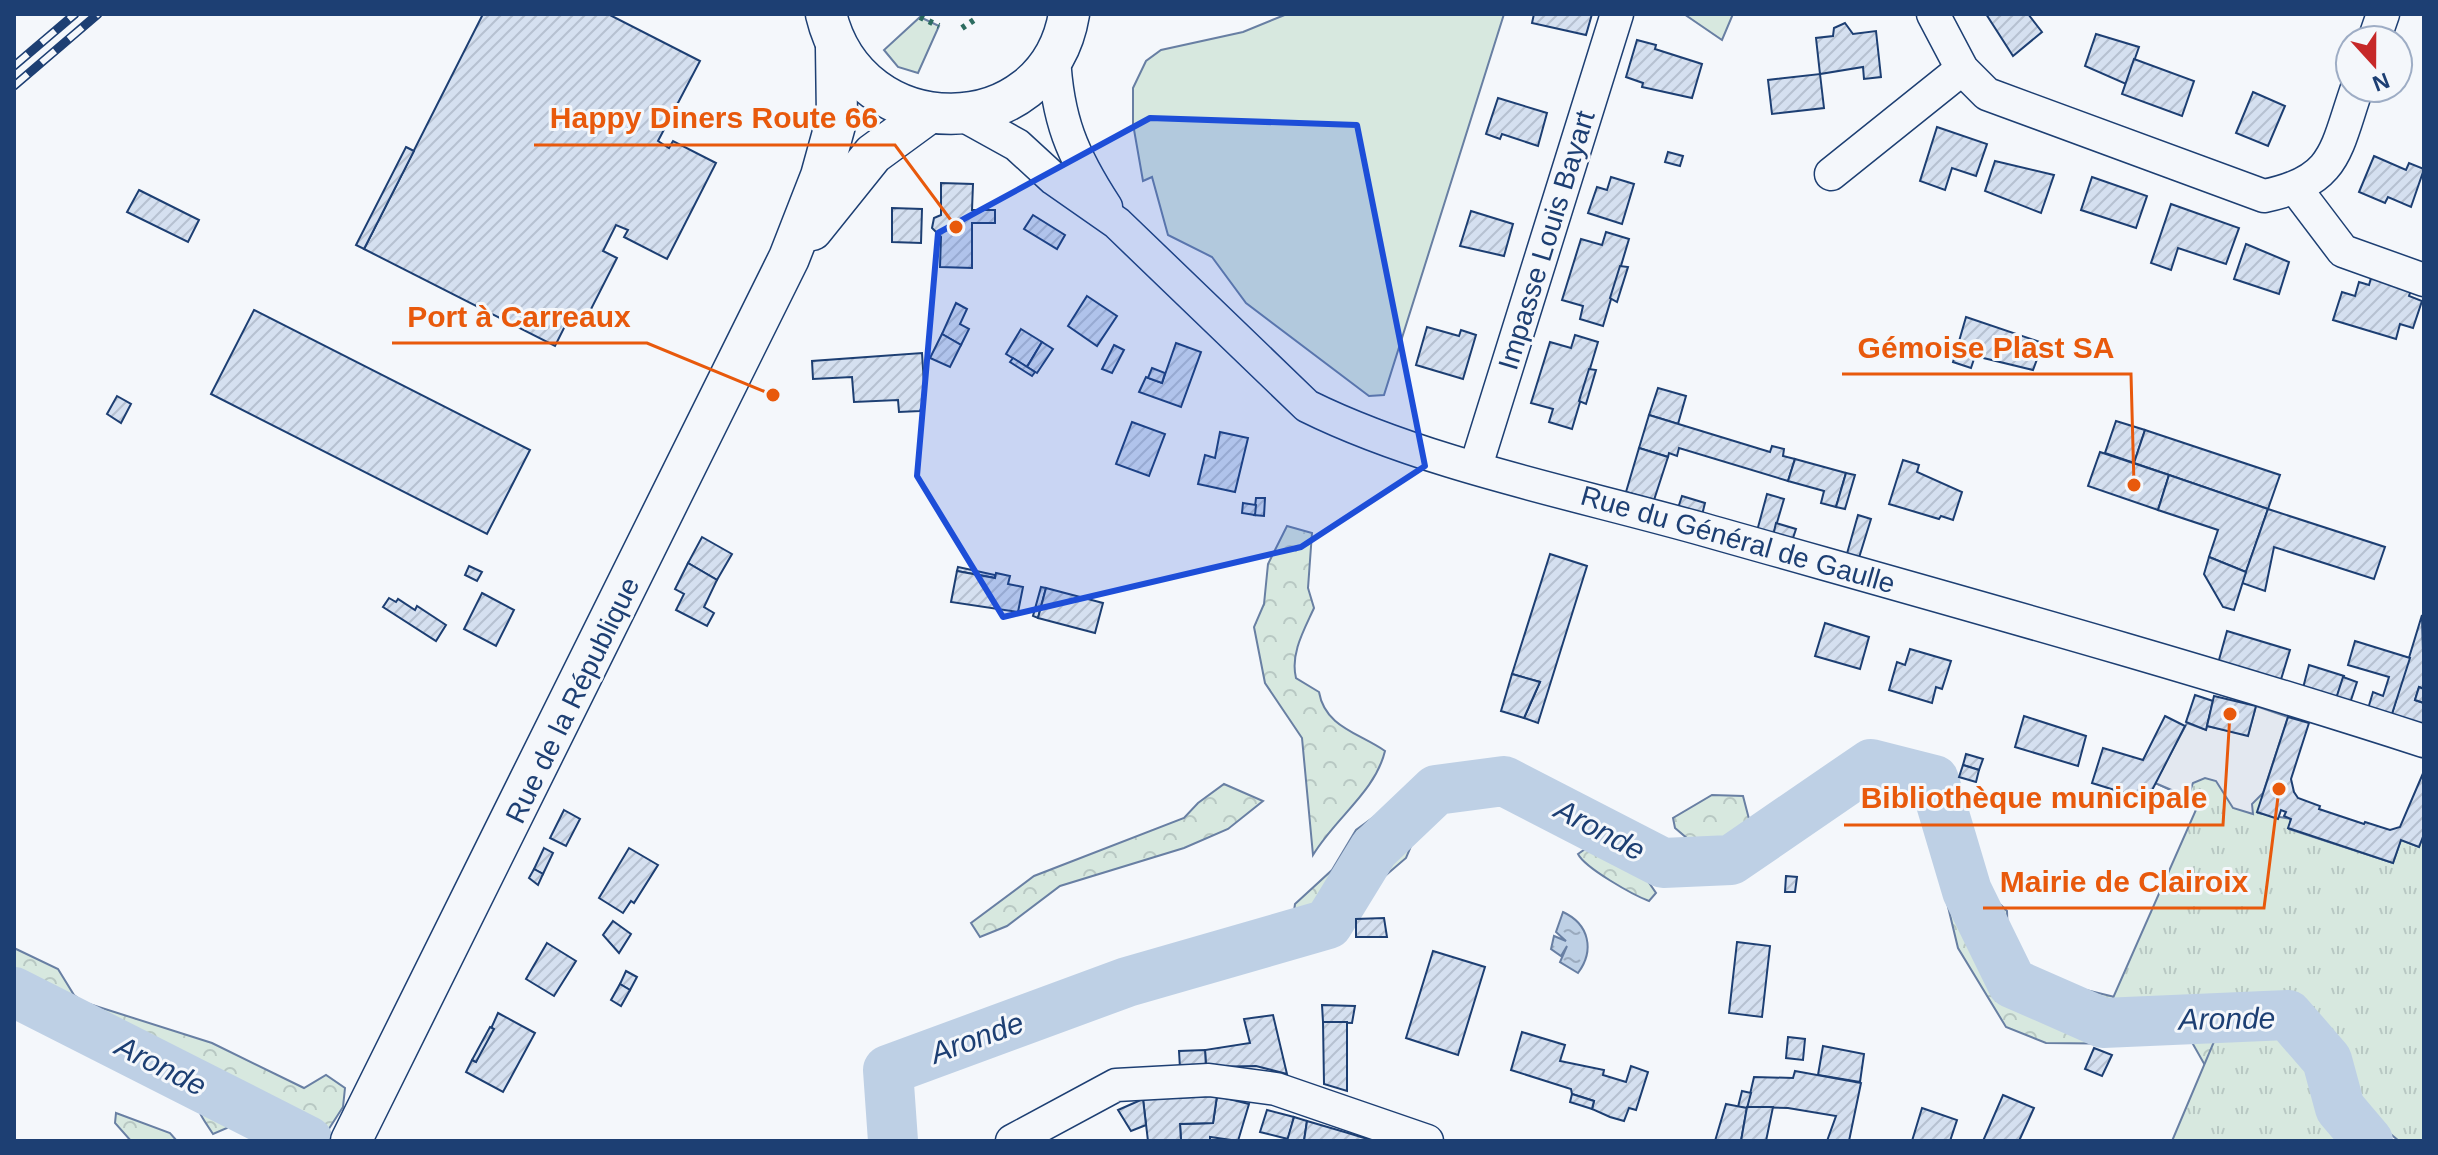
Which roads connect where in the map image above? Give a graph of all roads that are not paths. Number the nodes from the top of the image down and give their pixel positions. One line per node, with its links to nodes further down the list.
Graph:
1 (1617, 14): 13 (street, Impasse Louis Bayart)
2 (1933, 14): 5 (street)
3 (1071, 28): 7 (main road); 10 (street, Rue du Général de Gaulle)
4 (831, 31): 7 (main road); 11 (main road, Rue de la République)
5 (1962, 69): 8 (street); 9 (street)
6 (2351, 104): 9 (street)
7 (945, 114): 10 (street, Rue du Général de Gaulle); 11 (main road, Rue de la République)
8 (1831, 174)
9 (2296, 189): 12 (street)
10 (1117, 223): 13 (street, Rue du Général de Gaulle)
11 (789, 258): 15 (main road, Rue de la République)
12 (2424, 280)
13 (1476, 466): 14 (street, Rue du Général de Gaulle)
14 (2424, 741)
15 (354, 1135)
16 (1012, 1141): 17 (street)
17 (1427, 1141)

